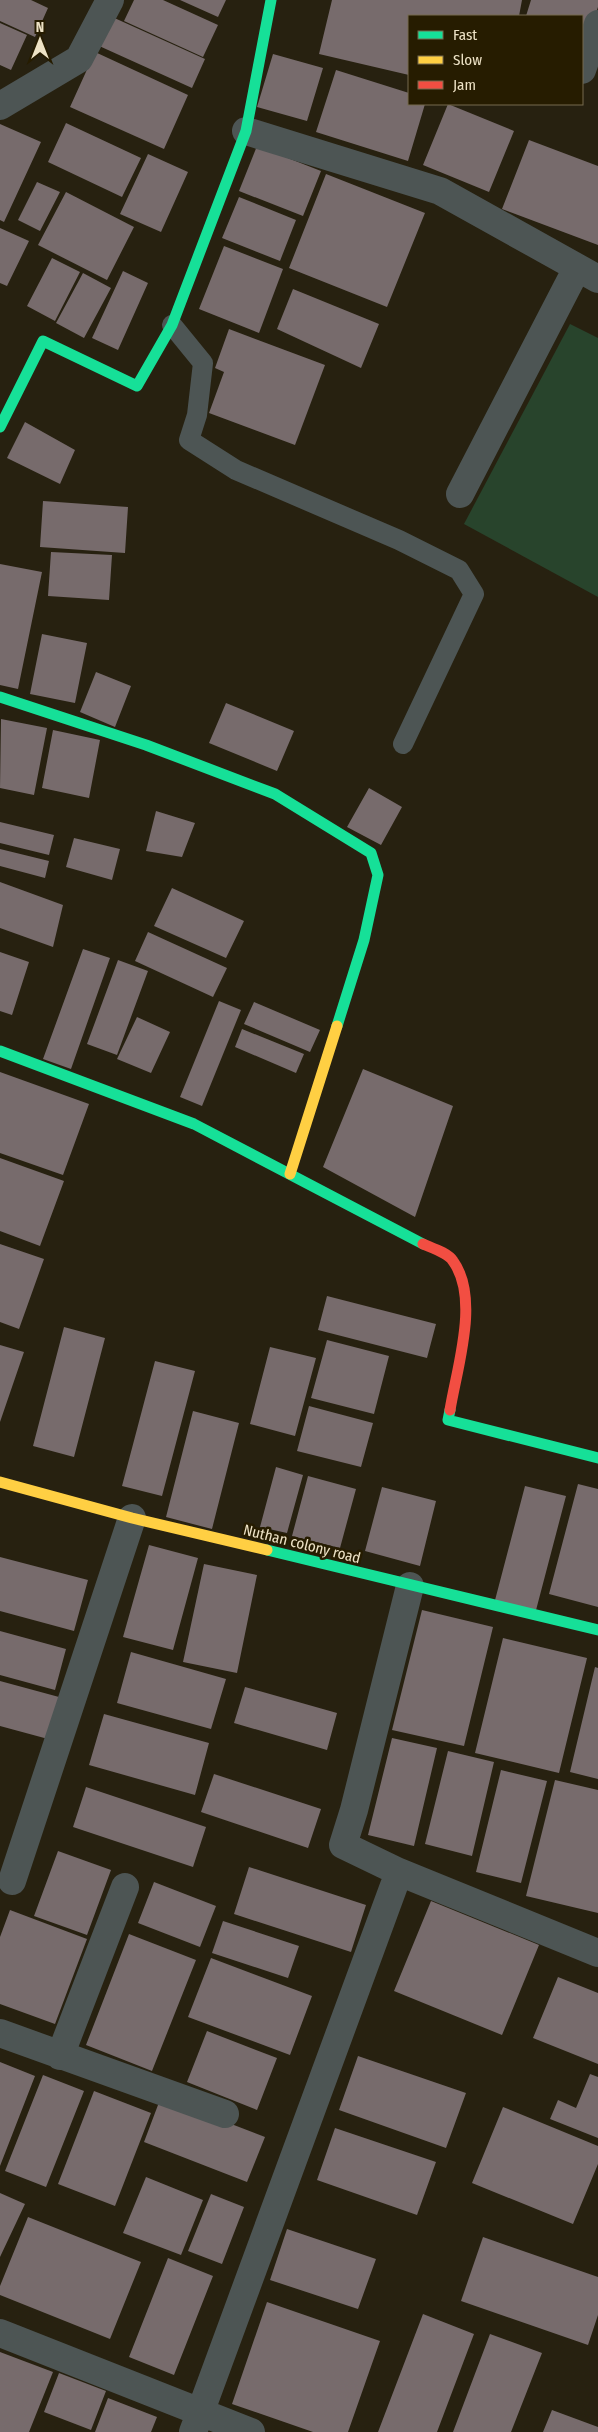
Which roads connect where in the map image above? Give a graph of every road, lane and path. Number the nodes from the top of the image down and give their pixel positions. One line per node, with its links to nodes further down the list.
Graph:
1 (110, 0): 5 (street)
2 (271, 0): 6 (street)
3 (598, 24): 4 (street)
4 (583, 67)
5 (0, 106)
6 (246, 130): 7 (street); 8 (street)
7 (588, 274): 10 (street)
8 (172, 325): 9 (street); 12 (lane)
9 (0, 428)
10 (460, 494)
11 (0, 697): 14 (street)
12 (403, 744)
13 (0, 1051): 14 (street)
14 (290, 1174): 15 (street)
15 (598, 1458)
16 (0, 1482): 17 (street, Nuthan colony road)
17 (132, 1518): 18 (street, Nuthan colony road); 21 (street)
18 (410, 1586): 19 (street, Nuthan colony road); 20 (street)
19 (598, 1630)
20 (399, 1872): 23 (street); 28 (street)
21 (12, 1881)
22 (125, 1887): 25 (street)
23 (598, 1953)
24 (0, 2033): 25 (street)
25 (60, 2056): 26 (street)
26 (225, 2114)
27 (0, 2332): 28 (street)
28 (197, 2422): 29 (street)
29 (251, 2432)

